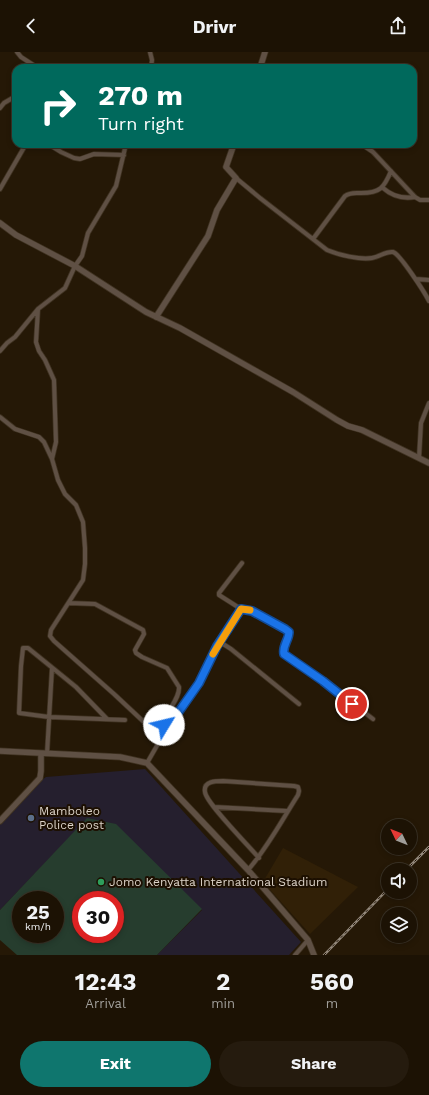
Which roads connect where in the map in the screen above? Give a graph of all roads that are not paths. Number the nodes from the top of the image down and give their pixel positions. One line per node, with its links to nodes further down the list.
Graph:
1 (17, 52): 4 (street)
2 (150, 52): 5 (street)
3 (265, 52): 6 (street)
4 (32, 64)
5 (152, 64)
6 (261, 64)
7 (12, 98): 8 (street)
8 (0, 108)
9 (24, 148): 18 (street)
10 (54, 148): 14 (street)
11 (125, 148): 14 (street)
12 (233, 148): 16 (street)
13 (367, 148): 15 (street)
14 (124, 155): 23 (street)
15 (391, 171): 17 (street); 19 (street)
16 (236, 178): 22 (street); 29 (street)
17 (382, 188): 19 (street); 22 (street)
18 (0, 189)
19 (415, 197): 20 (street)
20 (429, 200)
21 (0, 223): 23 (street)
22 (313, 239): 24 (street)
23 (75, 266): 28 (street); 29 (street)
24 (416, 279): 25 (street); 26 (street)
25 (429, 280)
26 (428, 295): 27 (street)
27 (429, 301)
28 (38, 309): 30 (street); 34 (street)
29 (156, 317): 33 (street)
30 (0, 351)
31 (429, 403): 33 (street)
32 (0, 418): 34 (street)
33 (419, 458): 35 (street)
34 (52, 459): 37 (street)
35 (429, 463)
36 (242, 563): 38 (street)
37 (69, 603): 46 (street); 47 (street)
38 (241, 609): 39 (street); 44 (street)
39 (220, 642): 41 (street); 46 (street)
40 (52, 668): 42 (street); 42 (street); 43 (street)
41 (299, 704)
42 (49, 716): 43 (street); 49 (street)
43 (107, 719): 45 (street)
44 (373, 719)
45 (125, 720)
46 (166, 730): 47 (street)
47 (161, 738): 50 (street)
48 (0, 751): 49 (street)
49 (44, 754): 50 (street); 53 (street)
50 (147, 763): 55 (street)
51 (214, 807): 52 (street); 52 (street); 54 (street)
52 (288, 811): 54 (street)
53 (0, 821)
54 (259, 858): 55 (street)
55 (248, 870): 56 (street)
56 (308, 940): 57 (street); 58 (street)
57 (295, 955)
58 (314, 955)

